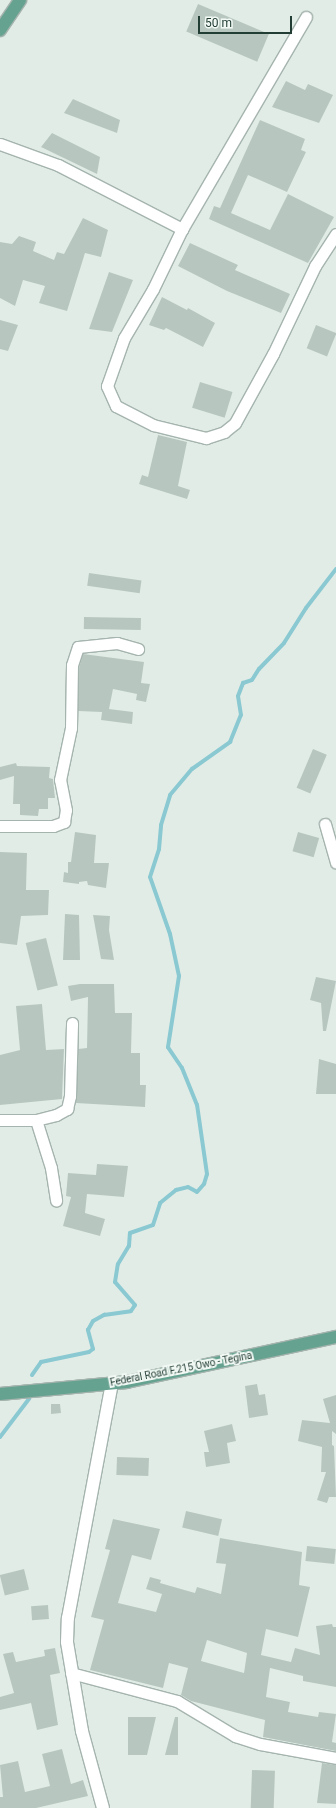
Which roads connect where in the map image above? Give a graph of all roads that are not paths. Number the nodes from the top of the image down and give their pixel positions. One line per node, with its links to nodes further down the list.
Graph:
1 (20, 0): 3 (main road)
2 (306, 17): 5 (street)
3 (0, 30)
4 (0, 144): 5 (street)
5 (182, 229): 6 (street)
6 (336, 234)
7 (138, 649): 9 (street)
8 (325, 824): 10 (street)
9 (0, 826)
10 (336, 862)
11 (72, 1023): 13 (street)
12 (0, 1120): 13 (street)
13 (36, 1120): 14 (street)
14 (56, 1201)
15 (336, 1337): 16 (main road, Federal Road F.215 Owo - Tegina)
16 (112, 1384): 17 (main road, Federal Road F.215 Owo - Tegina); 18 (street)
17 (0, 1394)
18 (71, 1673): 19 (street); 20 (street)
19 (336, 1758)
20 (103, 1808)

